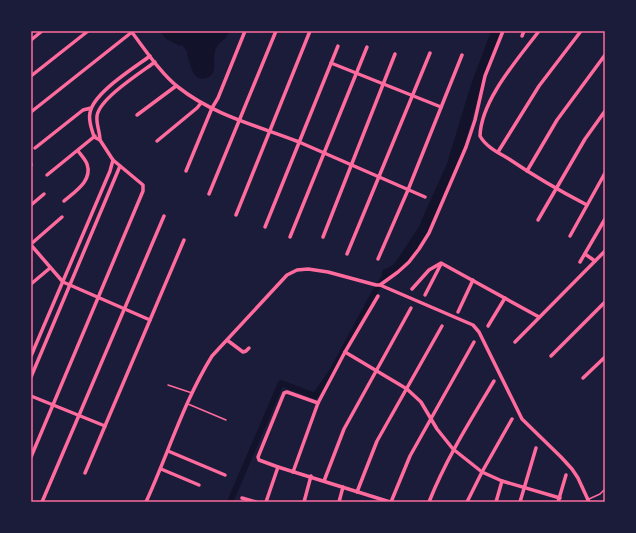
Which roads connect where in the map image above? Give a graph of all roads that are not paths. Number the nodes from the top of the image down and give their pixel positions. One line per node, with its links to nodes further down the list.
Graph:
1 (42, 31): 12 (street)
2 (88, 31): 23 (street)
3 (245, 31): 30 (street)
4 (276, 31): 34 (street)
5 (310, 31): 35 (street)
6 (503, 31): 86 (street)
7 (524, 31): 11 (street)
8 (539, 31): 43 (street)
9 (581, 31): 43 (street)
10 (131, 32): 19 (street); 32 (street)
11 (522, 36)
12 (31, 40)
13 (338, 46): 21 (street)
14 (367, 47): 22 (street)
15 (430, 53): 26 (street)
16 (395, 54): 24 (street)
17 (462, 55): 28 (street)
18 (605, 55): 49 (street)
19 (150, 56): 20 (street); 29 (street)
20 (154, 62): 25 (street); 36 (street)
21 (331, 63): 22 (street); 40 (street)
22 (356, 73): 24 (street); 44 (street)
23 (31, 76)
24 (383, 84): 26 (street); 46 (street)
25 (176, 86): 27 (street); 33 (street)
26 (412, 96): 28 (street); 52 (street)
27 (201, 102): 30 (street); 39 (street)
28 (441, 107): 54 (street)
29 (91, 108): 37 (street); 41 (street)
30 (212, 108): 34 (street); 48 (street)
31 (605, 111): 53 (street)
32 (31, 112)
33 (137, 115)
34 (240, 120): 35 (street); 56 (street)
35 (269, 131): 40 (street); 63 (street)
36 (100, 134): 37 (street); 38 (street)
37 (94, 137): 38 (street); 42 (street)
38 (100, 140): 45 (street)
39 (157, 141)
40 (299, 142): 44 (street); 68 (street)
41 (36, 148)
42 (78, 150): 51 (street); 58 (street)
43 (498, 152): 49 (street)
44 (324, 153): 46 (street); 70 (street)
45 (113, 160): 47 (street); 61 (street)
46 (351, 165): 52 (street); 71 (street)
47 (120, 166): 62 (street); 90 (street)
48 (186, 171)
49 (526, 171): 53 (street)
50 (605, 174): 60 (street)
51 (47, 175)
52 (379, 178): 54 (street); 75 (street)
53 (556, 188): 60 (street); 67 (street)
54 (408, 190): 57 (street); 77 (street)
55 (44, 194): 59 (street)
56 (209, 194)
57 (424, 197)
58 (64, 202)
59 (31, 205)
60 (587, 206): 69 (street)
61 (95, 207): 62 (street); 83 (street)
62 (102, 210): 85 (street)
63 (236, 215)
64 (62, 216): 73 (street)
65 (164, 216): 94 (street)
66 (605, 219): 76 (street)
67 (538, 220)
68 (265, 227)
69 (570, 236)
70 (290, 237)
71 (323, 237)
72 (184, 240): 97 (street)
73 (31, 245): 81 (street)
74 (605, 251): 78 (street)
75 (347, 254)
76 (585, 254): 78 (street); 79 (street)
77 (378, 260)
78 (595, 261): 96 (street)
79 (580, 262)
80 (441, 263): 82 (street); 87 (street); 89 (street)
81 (50, 268): 83 (street); 84 (street)
82 (473, 280): 91 (street); 95 (street)
83 (63, 282): 85 (street); 105 (street)
84 (31, 284)
85 (70, 285): 90 (street); 109 (street)
86 (380, 285): 100 (street); 146 (street)
87 (412, 289)
88 (378, 296): 104 (street)
89 (425, 296)
90 (99, 298): 94 (street); 118 (street)
91 (505, 298): 96 (street); 99 (street)
92 (605, 302): 106 (street)
93 (411, 308): 108 (street)
94 (124, 309): 97 (street); 119 (street)
95 (458, 312)
96 (539, 317): 102 (street)
97 (150, 320): 123 (street)
98 (442, 326): 113 (street)
99 (488, 326)
100 (227, 340): 103 (street); 114 (street)
101 (474, 342): 120 (street)
102 (515, 342)
103 (249, 348)
104 (345, 352): 108 (street); 116 (street)
105 (31, 356)
106 (551, 356)
107 (605, 356): 110 (street)
108 (376, 370): 113 (street); 136 (street)
109 (31, 376)
110 (583, 378)
111 (494, 381): 125 (street)
112 (168, 385): 114 (lane)
113 (407, 389): 120 (street); 142 (street)
114 (192, 393): 117 (street)
115 (31, 396): 118 (street)
116 (318, 403): 128 (street); 130 (street)
117 (188, 404): 122 (lane); 126 (street)
118 (53, 406): 119 (street); 127 (street)
119 (79, 416): 123 (street); 147 (street)
120 (430, 418): 125 (street); 153 (street)
121 (512, 419): 131 (street)
122 (226, 420)
123 (105, 426): 132 (street)
124 (536, 448): 140 (street)
125 (453, 449): 131 (street); 154 (street)
126 (168, 451): 129 (street); 133 (street)
127 (31, 457)
128 (278, 467): 130 (street); 150 (street)
129 (161, 469): 138 (street); 148 (street)
130 (293, 472): 135 (street)
131 (482, 472): 137 (street); 155 (street)
132 (85, 473)
133 (225, 475)
134 (566, 475): 145 (street)
135 (311, 476): 136 (street); 151 (street)
136 (324, 481): 139 (street)
137 (502, 481): 140 (street); 156 (street)
138 (199, 485)
139 (343, 487): 142 (street); 152 (street)
140 (525, 487): 145 (street); 157 (street)
141 (605, 489): 146 (lane)
142 (357, 492): 144 (street)
143 (242, 498): 149 (street)
144 (376, 500): 153 (street)
145 (559, 500)
146 (588, 501)
147 (42, 502)
148 (146, 502)
149 (256, 502)
150 (266, 502)
151 (304, 502)
152 (339, 502)
153 (391, 502)
154 (429, 502)
155 (467, 502)
156 (496, 502)
157 (520, 502)

